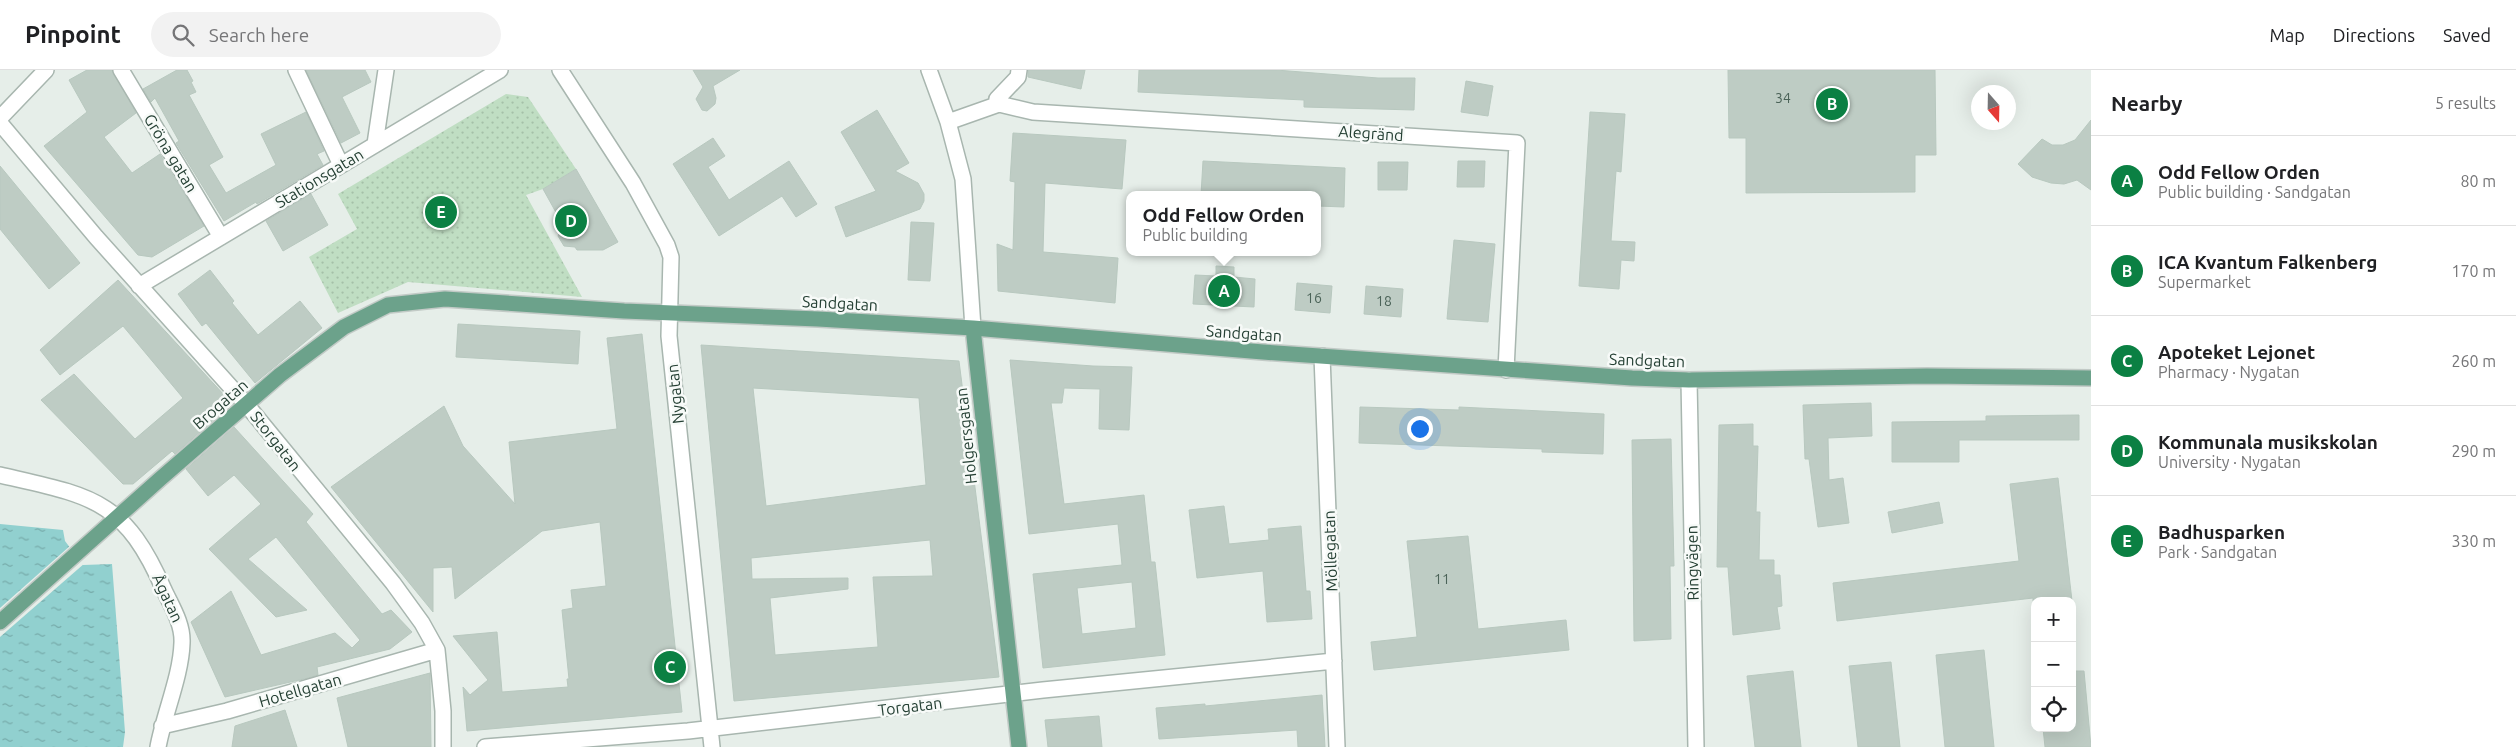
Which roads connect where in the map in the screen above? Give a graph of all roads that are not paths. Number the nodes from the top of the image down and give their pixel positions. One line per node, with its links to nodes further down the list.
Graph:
1 (46, 70): 10 (street)
2 (121, 70): 15 (street, Gröna gatan)
3 (296, 70): 14 (street)
4 (386, 70): 13 (street)
5 (500, 70): 13 (street, Stationsgatan)
6 (560, 70): 18 (street, Nygatan)
7 (929, 70): 11 (street, Holgersgatan)
8 (1019, 70): 9 (street)
9 (999, 104): 11 (street); 21 (street, Alegränd)
10 (0, 118)
11 (948, 122): 19 (street, Holgersgatan)
12 (0, 123): 16 (street, Storgatan)
13 (375, 144): 14 (street, Stationsgatan)
14 (341, 165): 15 (street, Stationsgatan)
15 (221, 237): 16 (street, Stationsgatan)
16 (138, 286): 24 (street, Storgatan)
17 (395, 304): 18 (main road, Sandgatan); 24 (main road, Brogatan)
18 (669, 313): 19 (main road, Sandgatan); 32 (street, Nygatan)
19 (973, 328): 20 (main road, Sandgatan); 30 (main road, Holgersgatan)
20 (1322, 356): 21 (main road, Sandgatan); 29 (street, Möllegatan)
21 (1506, 370): 23 (main road, Sandgatan)
22 (2091, 378): 23 (main road, Sandgatan)
23 (1689, 380): 39 (street, Ringvägen)
24 (246, 404): 26 (main road, Brogatan); 28 (street, Storgatan)
25 (0, 475): 26 (street, Ågatan)
26 (118, 517): 27 (main road, Brogatan); 31 (street, Ågatan)
27 (0, 622)
28 (437, 650): 31 (street, Hotellgatan); 34 (street, Storgatan)
29 (1334, 661): 30 (street, Torgatan); 38 (street, Möllegatan)
30 (1013, 694): 32 (street, Torgatan); 37 (main road, Holgersgatan)
31 (162, 726): 33 (street, Ågatan)
32 (710, 728): 35 (street, Torgatan); 36 (street, Nygatan)
33 (158, 747)
34 (444, 747)
35 (485, 747)
36 (712, 747)
37 (1019, 747)
38 (1337, 747)
39 (1696, 747)

